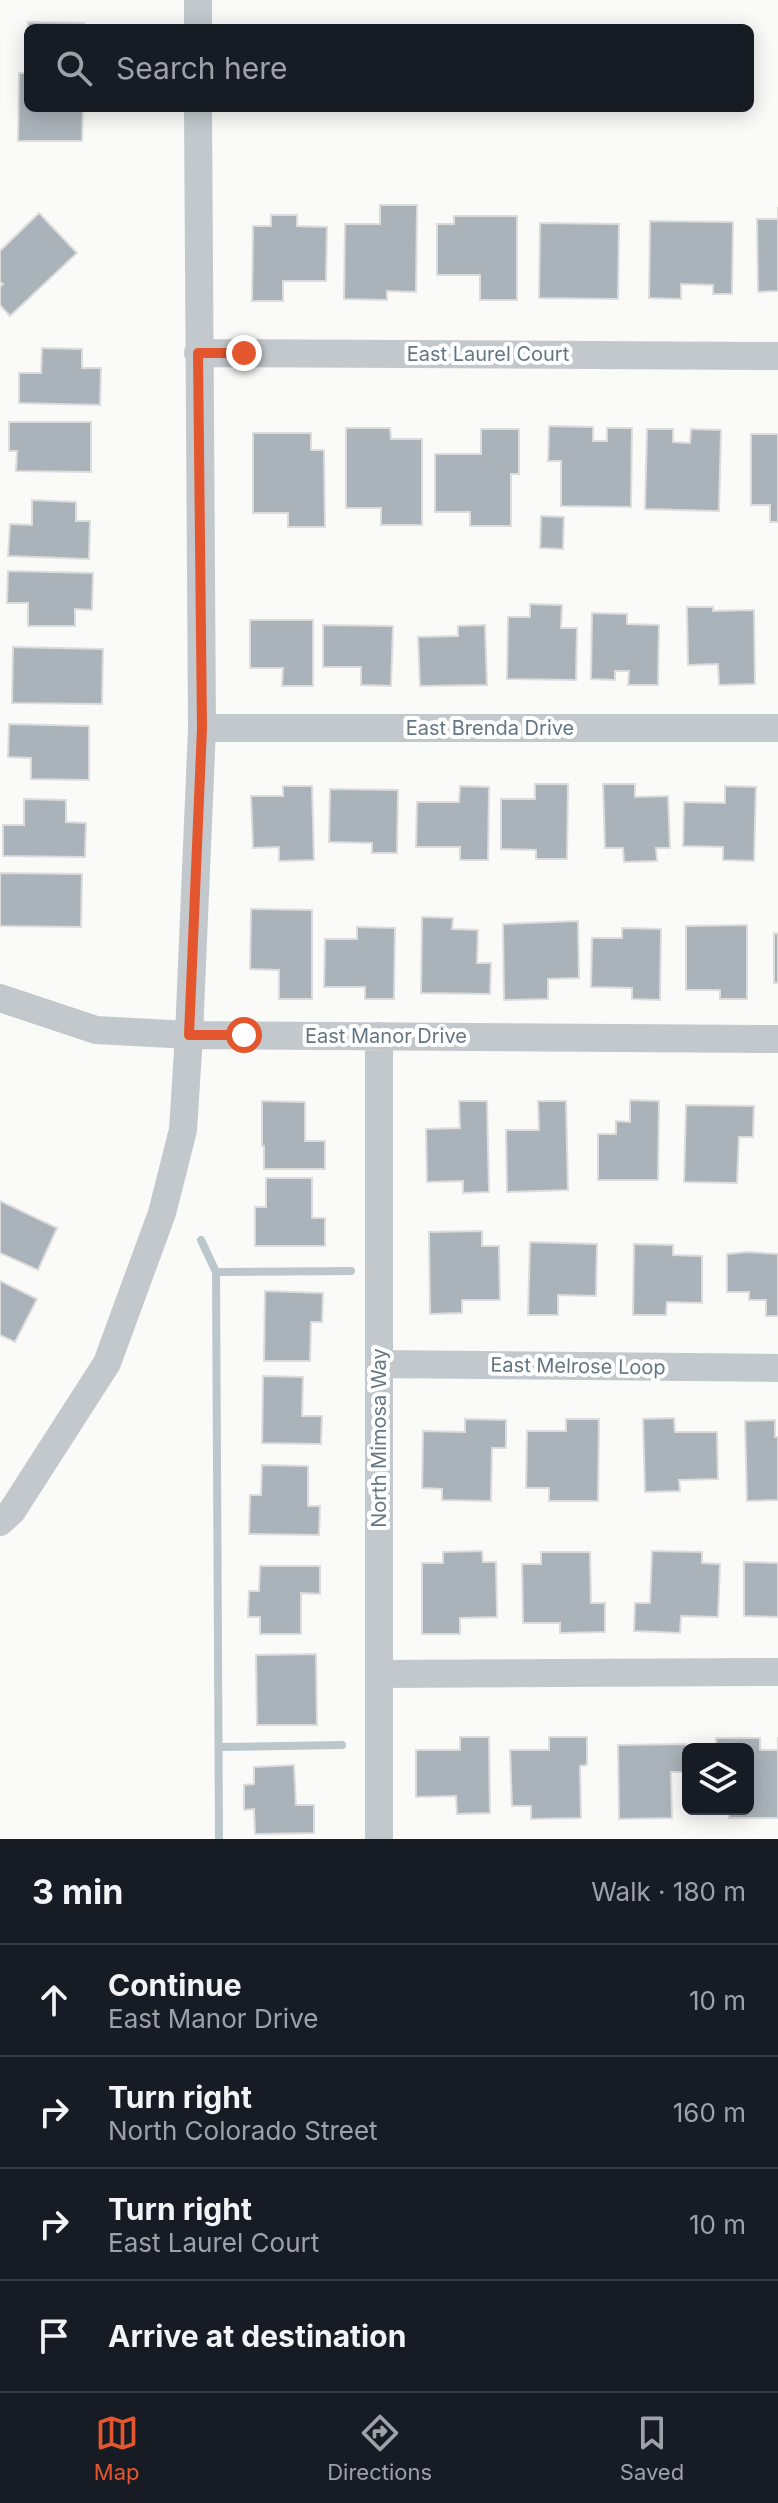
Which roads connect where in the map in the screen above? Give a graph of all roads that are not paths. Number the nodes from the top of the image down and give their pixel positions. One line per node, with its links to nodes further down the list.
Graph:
1 (198, 0): 2 (street)
2 (198, 24)
3 (198, 112): 4 (street)
4 (198, 353): 5 (street, East Laurel Court); 6 (street)
5 (778, 356)
6 (202, 728): 7 (street, East Brenda Drive); 9 (street)
7 (778, 728)
8 (0, 998): 9 (street, East Manor Drive)
9 (189, 1035): 10 (street, East Manor Drive); 14 (street)
10 (379, 1036): 11 (street, East Manor Drive); 12 (street, North Mimosa Way)
11 (778, 1039)
12 (379, 1364): 13 (street, East Melrose Loop); 16 (street, North Mimosa Way)
13 (778, 1368)
14 (0, 1522)
15 (778, 1672): 16 (street)
16 (379, 1674): 17 (street, North Mimosa Way)
17 (379, 1839)

